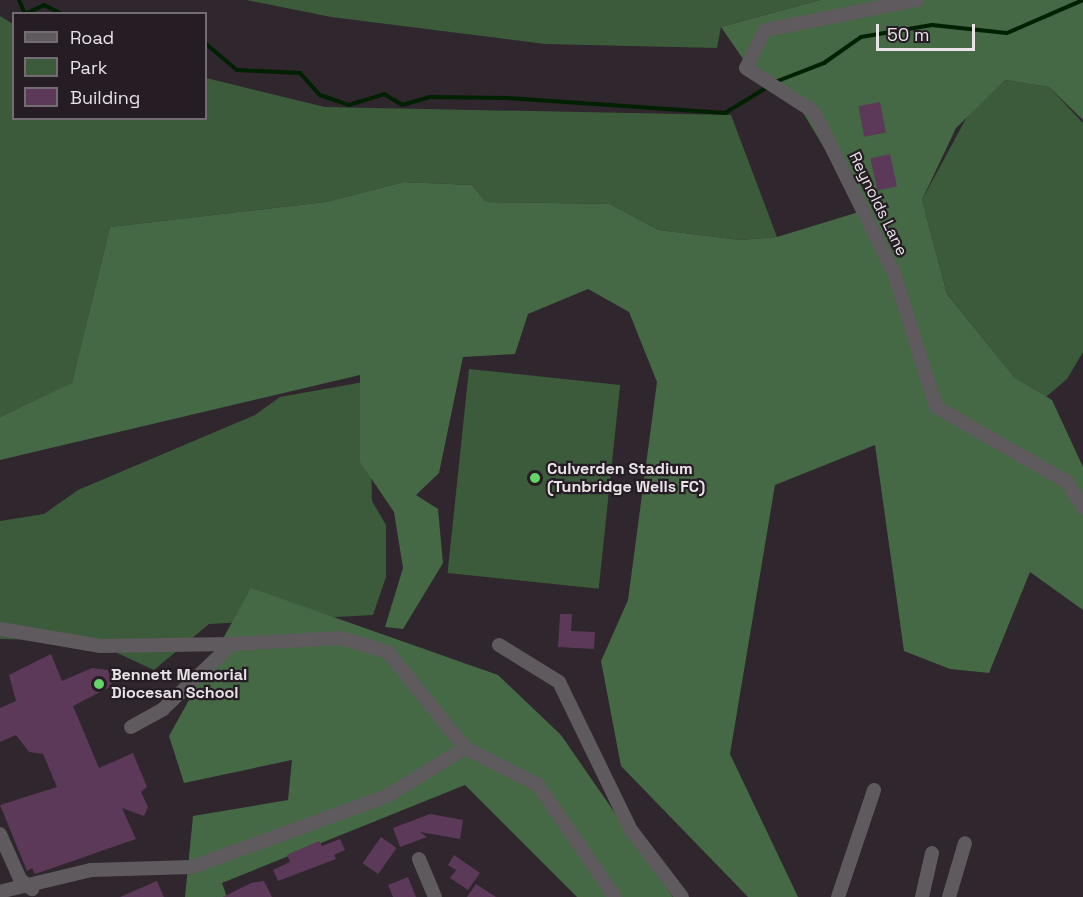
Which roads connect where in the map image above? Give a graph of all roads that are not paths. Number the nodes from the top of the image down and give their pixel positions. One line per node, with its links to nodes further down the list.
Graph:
1 (918, 0): 2 (street, Reynolds Lane)
2 (1083, 508)
3 (0, 629): 4 (street)
4 (232, 644): 6 (street); 7 (street)
5 (499, 645): 17 (street)
6 (131, 727)
7 (465, 748): 13 (street); 15 (street)
8 (874, 790): 18 (street)
9 (0, 834): 13 (street)
10 (965, 843): 20 (street)
11 (932, 853): 19 (street)
12 (419, 859): 16 (street)
13 (32, 889): 14 (street)
14 (3, 891)
15 (613, 896)
16 (435, 897)
17 (682, 897)
18 (838, 897)
19 (922, 897)
20 (949, 897)

